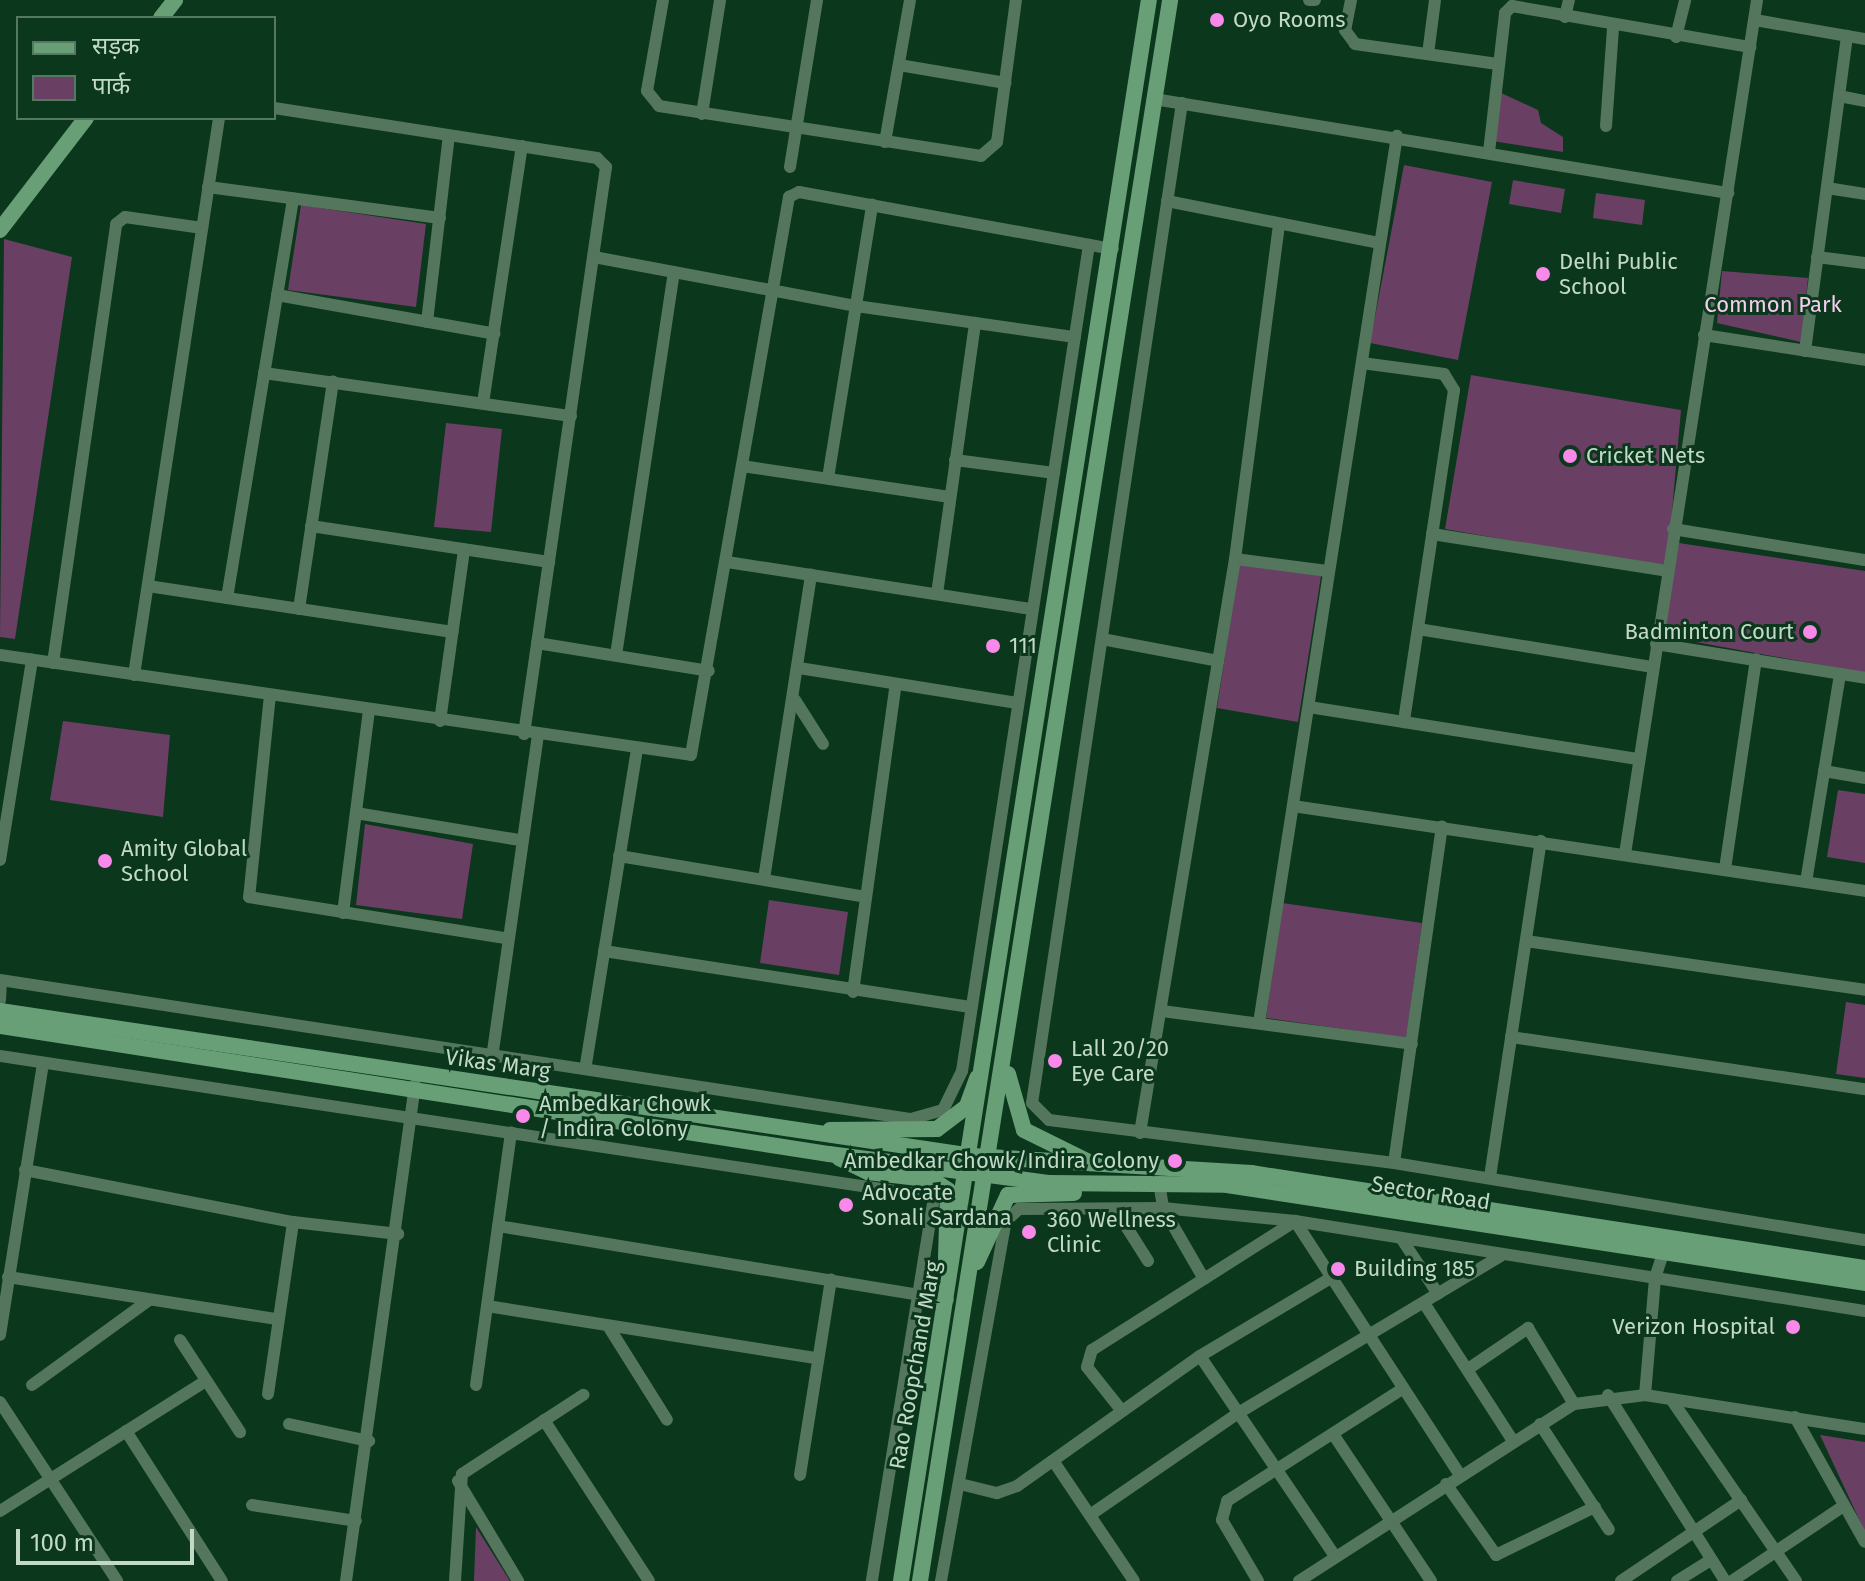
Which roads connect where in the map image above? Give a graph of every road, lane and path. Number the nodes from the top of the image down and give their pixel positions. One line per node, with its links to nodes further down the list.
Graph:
1 (175, 0): 16 (main road)
2 (663, 0): 33 (street)
3 (720, 0): 33 (street)
4 (817, 0): 37 (street)
5 (910, 0): 26 (street)
6 (1016, 0): 27 (street)
7 (1149, 0): 57 (main road)
8 (1170, 0): 29 (main road)
9 (1309, 0): 10 (street)
10 (1315, 0)
11 (1351, 0): 24 (street)
12 (1435, 0): 24 (street)
13 (1569, 0): 17 (street)
14 (1685, 0): 21 (street)
15 (1757, 0): 18 (street)
16 (163, 16)
17 (1565, 17): 19 (street); 25 (street)
18 (1755, 20): 20 (street); 23 (street)
19 (1613, 29): 21 (street); 36 (street)
20 (1847, 36): 22 (street); 28 (street)
21 (1676, 37): 23 (street)
22 (1865, 39)
23 (1750, 47): 46 (street)
24 (1428, 54): 25 (street)
25 (1498, 64): 42 (street)
26 (899, 65): 27 (street); 40 (street)
27 (1005, 83): 40 (street)
28 (1839, 96): 30 (street); 45 (street)
29 (1154, 99): 31 (street); 80 (main road)
30 (1865, 101)
31 (1182, 103): 39 (street); 49 (street)
32 (276, 108): 38 (street)
33 (702, 114): 37 (street)
34 (84, 120): 54 (main road)
35 (219, 120): 44 (street)
36 (1606, 126)
37 (796, 128): 40 (street); 43 (street)
38 (449, 136): 41 (street); 51 (street)
39 (1397, 136): 42 (street); 55 (street)
40 (885, 142)
41 (522, 146): 58 (street); 68 (street)
42 (1489, 152): 46 (street)
43 (790, 167)
44 (208, 187): 48 (street); 53 (street)
45 (1827, 188): 47 (street); 59 (street)
46 (1728, 193): 69 (street)
47 (1865, 194)
48 (293, 198): 51 (street); 64 (street)
49 (1167, 201): 52 (street); 102 (street)
50 (872, 205): 56 (street); 63 (street); 65 (street)
51 (440, 218): 66 (street)
52 (1279, 224): 55 (street); 88 (street)
53 (202, 228): 95 (street); 110 (street)
54 (0, 230)
55 (1380, 243): 73 (street)
56 (1089, 245): 57 (street); 61 (street); 70 (street)
57 (1113, 249): 61 (main road)
58 (594, 257): 62 (street); 77 (street)
59 (1817, 257): 60 (street); 71 (street)
60 (1865, 263)
61 (1109, 271): 80 (main road)
62 (674, 272): 63 (street); 106 (street)
63 (769, 290): 65 (street); 79 (street)
64 (277, 295): 66 (street); 74 (street)
65 (856, 306): 67 (street); 82 (street)
66 (427, 322): 68 (street)
67 (975, 323): 70 (street); 78 (street)
68 (495, 334): 76 (street)
69 (1704, 335): 71 (street); 85 (street)
70 (1075, 337): 81 (street)
71 (1805, 351): 72 (street)
72 (1865, 360)
73 (1362, 363): 86 (street); 92 (street)
74 (264, 373): 75 (street); 97 (street)
75 (333, 382): 76 (street); 84 (street)
76 (483, 403): 77 (street)
77 (571, 416): 90 (street)
78 (955, 460): 81 (street); 83 (street)
79 (742, 466): 82 (street); 91 (street)
80 (1088, 466): 162 (main road); 165 (main road, Rao Roopchand Marg)
81 (1054, 473): 99 (street)
82 (828, 478): 83 (street)
83 (950, 497): 96 (street)
84 (311, 526): 87 (street); 98 (street)
85 (1673, 529): 89 (street); 93 (street)
86 (1432, 534): 93 (street); 100 (street)
87 (464, 550): 90 (street); 101 (street)
88 (1235, 559): 92 (street); 109 (street)
89 (1865, 560)
90 (549, 562): 103 (street)
91 (727, 562): 94 (street); 113 (street)
92 (1327, 571): 121 (street)
93 (1667, 571): 104 (street)
94 (811, 575): 96 (street); 112 (street)
95 (148, 586): 97 (street); 115 (street)
96 (937, 594): 99 (street)
97 (227, 598): 98 (street)
98 (299, 609): 101 (street)
99 (1032, 609): 120 (street)
100 (1418, 629): 111 (street); 124 (street)
101 (453, 632): 123 (street)
102 (1102, 639): 109 (street); 173 (street)
103 (537, 643): 106 (street); 125 (street)
104 (1656, 644): 107 (street); 111 (street)
105 (0, 655): 108 (street)
106 (616, 655): 113 (street)
107 (1756, 659): 114 (street); 142 (street)
108 (32, 660): 110 (street); 131 (street)
109 (1218, 661): 157 (street)
110 (53, 663): 115 (street)
111 (1653, 667): 130 (street)
112 (799, 668): 117 (street); 119 (street)
113 (709, 671): 128 (street)
114 (1840, 674): 116 (street); 132 (street)
115 (134, 675): 118 (street)
116 (1865, 678)
117 (896, 684): 120 (street); 146 (street)
118 (270, 695): 122 (street); 147 (street)
119 (795, 700): 127 (street); 143 (street)
120 (1017, 703): 155 (street)
121 (1309, 707): 124 (street); 134 (street)
122 (369, 711): 123 (street); 135 (street)
123 (440, 721): 125 (street)
124 (1404, 722): 130 (street)
125 (524, 734): 126 (street)
126 (538, 735): 128 (street); 137 (street)
127 (823, 744)
128 (637, 750): 140 (street)
129 (0, 759): 131 (street)
130 (1639, 759): 139 (street)
131 (15, 762): 141 (street)
132 (1824, 771): 133 (street); 144 (street)
133 (1865, 778)
134 (1293, 806): 136 (street); 158 (street)
135 (356, 813): 137 (street); 147 (street)
136 (1442, 826): 138 (street); 161 (street)
137 (519, 840): 148 (street)
138 (1541, 841): 139 (street); 149 (street)
139 (1625, 854): 142 (street)
140 (619, 856): 143 (street); 150 (street)
141 (0, 860)
142 (1725, 869): 144 (street)
143 (764, 879): 146 (street)
144 (1806, 882): 145 (street)
145 (1865, 891)
146 (866, 897): 153 (street)
147 (343, 913): 148 (street)
148 (504, 938): 163 (street)
149 (1526, 941): 152 (street); 160 (street)
150 (604, 951): 153 (street); 167 (street)
151 (1, 980): 154 (street); 163 (street)
152 (1865, 990)
153 (853, 992): 155 (street)
154 (0, 1000)
155 (972, 1007): 167 (street)
156 (0, 1011): 168 (main road, Vikas Marg)
157 (1162, 1011): 158 (street); 173 (street)
158 (1259, 1023): 161 (street)
159 (0, 1026): 168 (main road, Vikas Marg)
160 (1511, 1037): 169 (street); 180 (street)
161 (1412, 1044): 175 (street)
162 (990, 1046): 172 (main road); 176 (main road, Rao Roopchand Marg)
163 (493, 1051): 167 (street)
164 (0, 1056): 166 (street)
165 (1005, 1061): 177 (main road, Rao Roopchand Marg); 178 (main road)
166 (43, 1063): 170 (street); 179 (street)
167 (586, 1064)
168 (415, 1081): 170 (street); 172 (main road, Vikas Marg); 174 (main road, Vikas Marg)
169 (1865, 1089)
170 (414, 1115): 171 (street); 189 (street)
171 (511, 1132): 181 (street); 188 (street)
172 (821, 1132): 176 (main road, Vikas Marg)
173 (1140, 1133): 175 (street)
174 (832, 1154): 176 (main road, Vikas Marg); 181 (street); 204 (main road)
175 (1394, 1163): 180 (street)
176 (971, 1164): 177 (main road, Vikas Marg); 204 (main road, Rao Roopchand Marg)
177 (989, 1166): 178 (main road, Sector Road); 183 (main road, Sector Road); 200 (main road, Rao Roopchand Marg)
178 (1102, 1167): 192 (main road, Sector Road)
179 (25, 1170): 187 (street); 193 (street)
180 (1490, 1177): 191 (street)
181 (827, 1179): 205 (street)
182 (1159, 1182): 183 (main road, Sector Road); 184 (street); 192 (main road, Sector Road)
183 (1094, 1185): 200 (main road)
184 (1163, 1208): 185 (street); 186 (street); 201 (street)
185 (1134, 1209): 195 (street); 250 (street)
186 (1295, 1221): 190 (street); 201 (street); 202 (street)
187 (293, 1222): 189 (street); 211 (street)
188 (498, 1226): 199 (street); 209 (street)
189 (398, 1234): 241 (street)
190 (1401, 1238): 194 (street); 206 (street)
191 (1865, 1240)
192 (1666, 1245): 196 (main road, Sector Road); 198 (street); 203 (main road, Sector Road)
193 (6, 1251): 197 (street)
194 (1501, 1256): 198 (street); 206 (street)
195 (1148, 1261)
196 (1865, 1268)
197 (8, 1277): 207 (street); 214 (street)
198 (1655, 1278): 210 (street); 226 (street)
199 (831, 1279): 205 (street); 217 (street)
200 (968, 1279): 251 (main road, Rao Roopchand Marg)
201 (1204, 1279): 230 (street)
202 (1329, 1279): 213 (street); 216 (street)
203 (1865, 1283)
204 (950, 1292): 205 (street); 274 (main road, Rao Roopchand Marg)
205 (922, 1294): 273 (street)
206 (1438, 1294): 208 (street)
207 (149, 1300): 211 (street); 220 (street)
208 (1424, 1303): 213 (street); 218 (street)
209 (487, 1306): 212 (street); 221 (street)
210 (1865, 1311)
211 (277, 1319): 223 (street)
212 (610, 1329): 217 (street); 234 (street)
213 (1366, 1334): 222 (street); 231 (street)
214 (0, 1335)
215 (180, 1340): 219 (street)
216 (1200, 1356): 230 (street); 231 (street)
217 (817, 1358): 245 (street)
218 (1468, 1369): 229 (street); 242 (street)
219 (206, 1381): 238 (street); 239 (street)
220 (32, 1385)
221 (476, 1385)
222 (1402, 1389): 240 (street); 246 (street)
223 (268, 1394)
224 (583, 1395): 233 (street)
225 (1608, 1395): 226 (street); 229 (street); 261 (street)
226 (1645, 1395): 227 (street)
227 (1671, 1399): 232 (street); 252 (street)
228 (0, 1402): 247 (street)
229 (1574, 1404): 236 (street)
230 (1122, 1411): 243 (street)
231 (1240, 1412): 244 (street); 257 (street)
232 (1795, 1417): 237 (street); 255 (street)
233 (544, 1420): 248 (street); 272 (street)
234 (667, 1420)
235 (289, 1424): 241 (street)
236 (1540, 1424): 242 (street); 254 (street)
237 (1865, 1429)
238 (126, 1431): 247 (street); 268 (street)
239 (240, 1432)
240 (1335, 1437): 244 (street); 258 (street)
241 (369, 1441): 259 (street)
242 (1513, 1441): 246 (street)
243 (1054, 1462): 250 (street); 257 (street)
244 (1278, 1469): 264 (street); 278 (street)
245 (800, 1475)
246 (1460, 1475): 249 (street)
247 (53, 1478): 256 (street); 267 (street)
248 (458, 1481): 270 (street); 271 (street)
249 (1446, 1484): 254 (street); 258 (street)
250 (958, 1486): 251 (street); 276 (street)
251 (937, 1491): 275 (main road, Rao Roopchand Marg)
252 (1741, 1500): 261 (street); 263 (street)
253 (252, 1505): 259 (street)
254 (1595, 1507): 260 (street)
255 (1842, 1507): 262 (street); 263 (street)
256 (0, 1511)
257 (1090, 1515): 277 (street)
258 (1393, 1519): 264 (street); 280 (street)
259 (356, 1521): 269 (street)
260 (1609, 1530)
261 (1695, 1533): 265 (street); 281 (street)
262 (1865, 1542)
263 (1775, 1551): 283 (street); 284 (street)
264 (1335, 1556): 279 (street)
265 (1711, 1560): 266 (street); 282 (street)
266 (1685, 1579)
267 (117, 1581)
268 (222, 1581)
269 (346, 1581)
270 (455, 1581)
271 (518, 1581)
272 (648, 1581)
273 (872, 1581)
274 (901, 1581)
275 (920, 1581)
276 (941, 1581)
277 (1134, 1581)
278 (1258, 1581)
279 (1299, 1581)
280 (1431, 1581)
281 (1621, 1581)
282 (1725, 1581)
283 (1732, 1581)
284 (1796, 1581)

